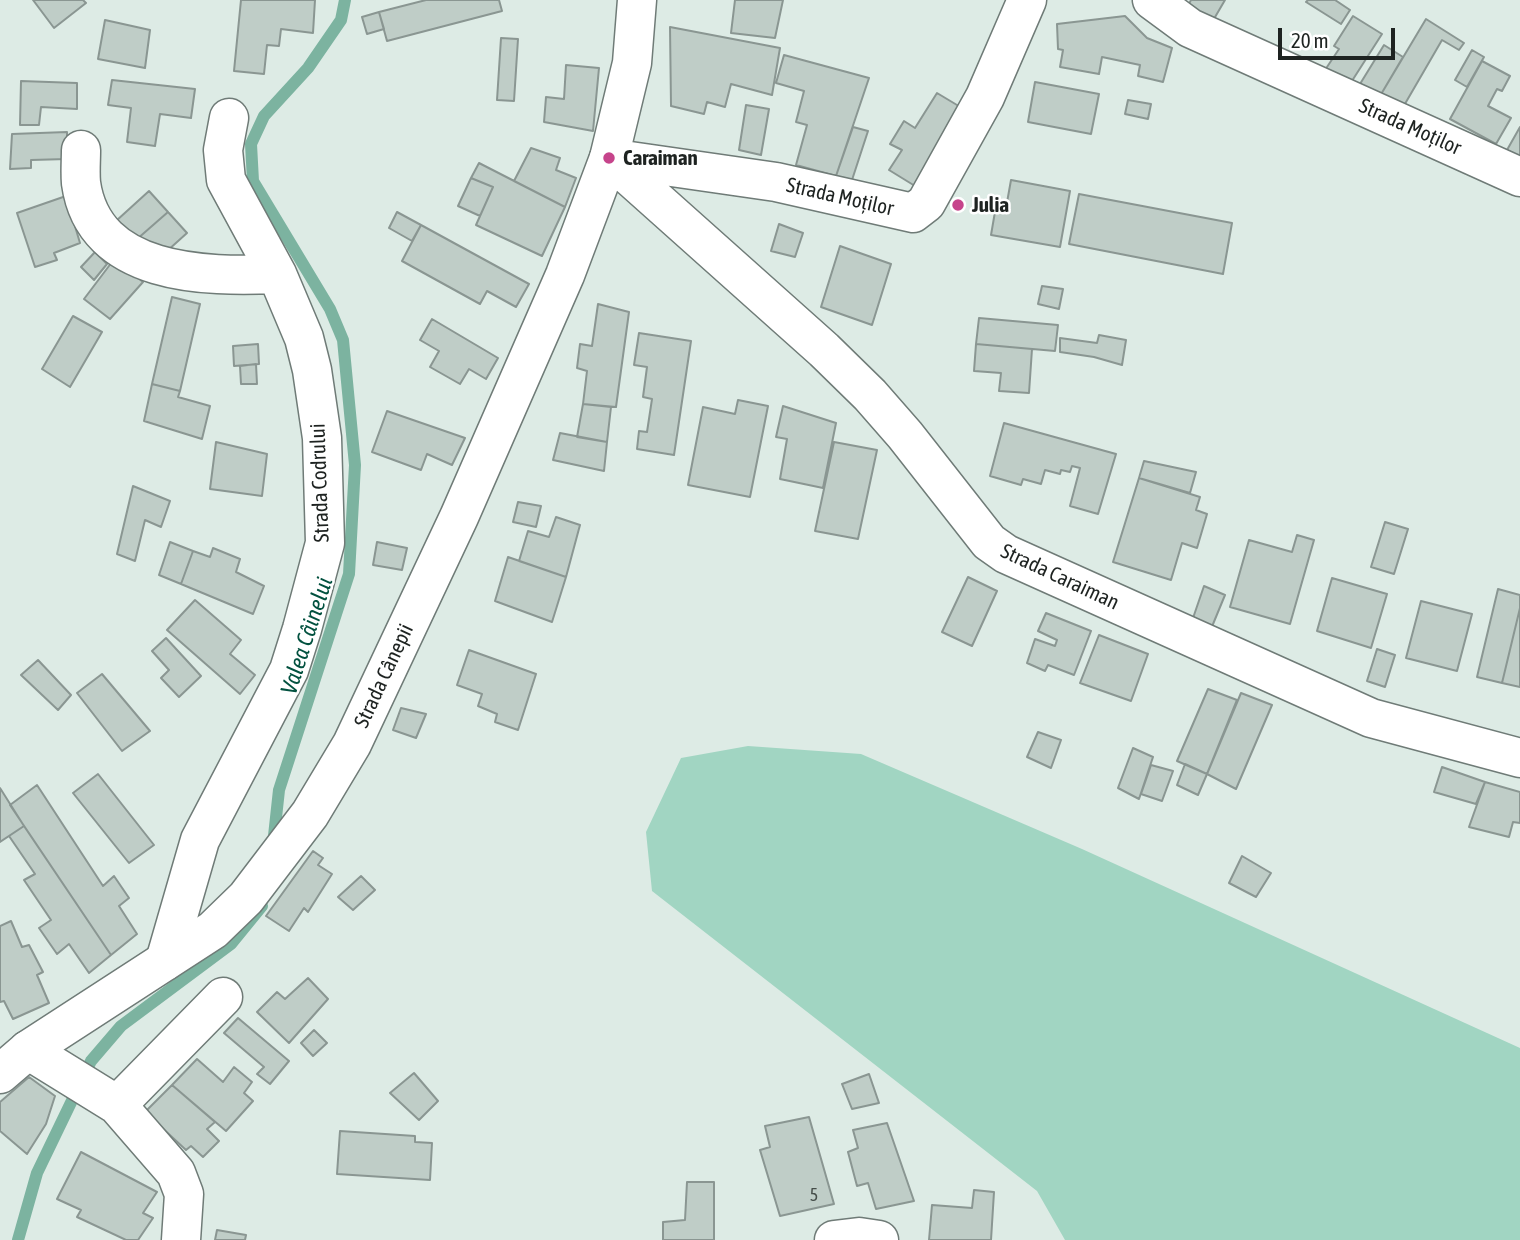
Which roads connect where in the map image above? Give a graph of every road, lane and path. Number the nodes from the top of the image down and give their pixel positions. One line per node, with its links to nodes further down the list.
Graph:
1 (637, 0): 6 (street, Strada Cânepii)
2 (1027, 0): 6 (street, Strada Moților)
3 (1152, 0): 7 (street, Strada Moților)
4 (229, 118): 8 (street, Strada Codrului)
5 (81, 150): 8 (street)
6 (609, 158): 9 (street, Strada Caraiman); 10 (street, Strada Cânepii)
7 (1520, 177)
8 (277, 274): 10 (street, Strada Codrului)
9 (1520, 758)
10 (165, 961): 12 (street, Strada Cânepii)
11 (223, 997): 13 (street)
12 (14, 1062): 13 (street)
13 (117, 1105): 14 (street)
14 (181, 1240)
15 (834, 1240): 16 (street)
16 (879, 1240)

